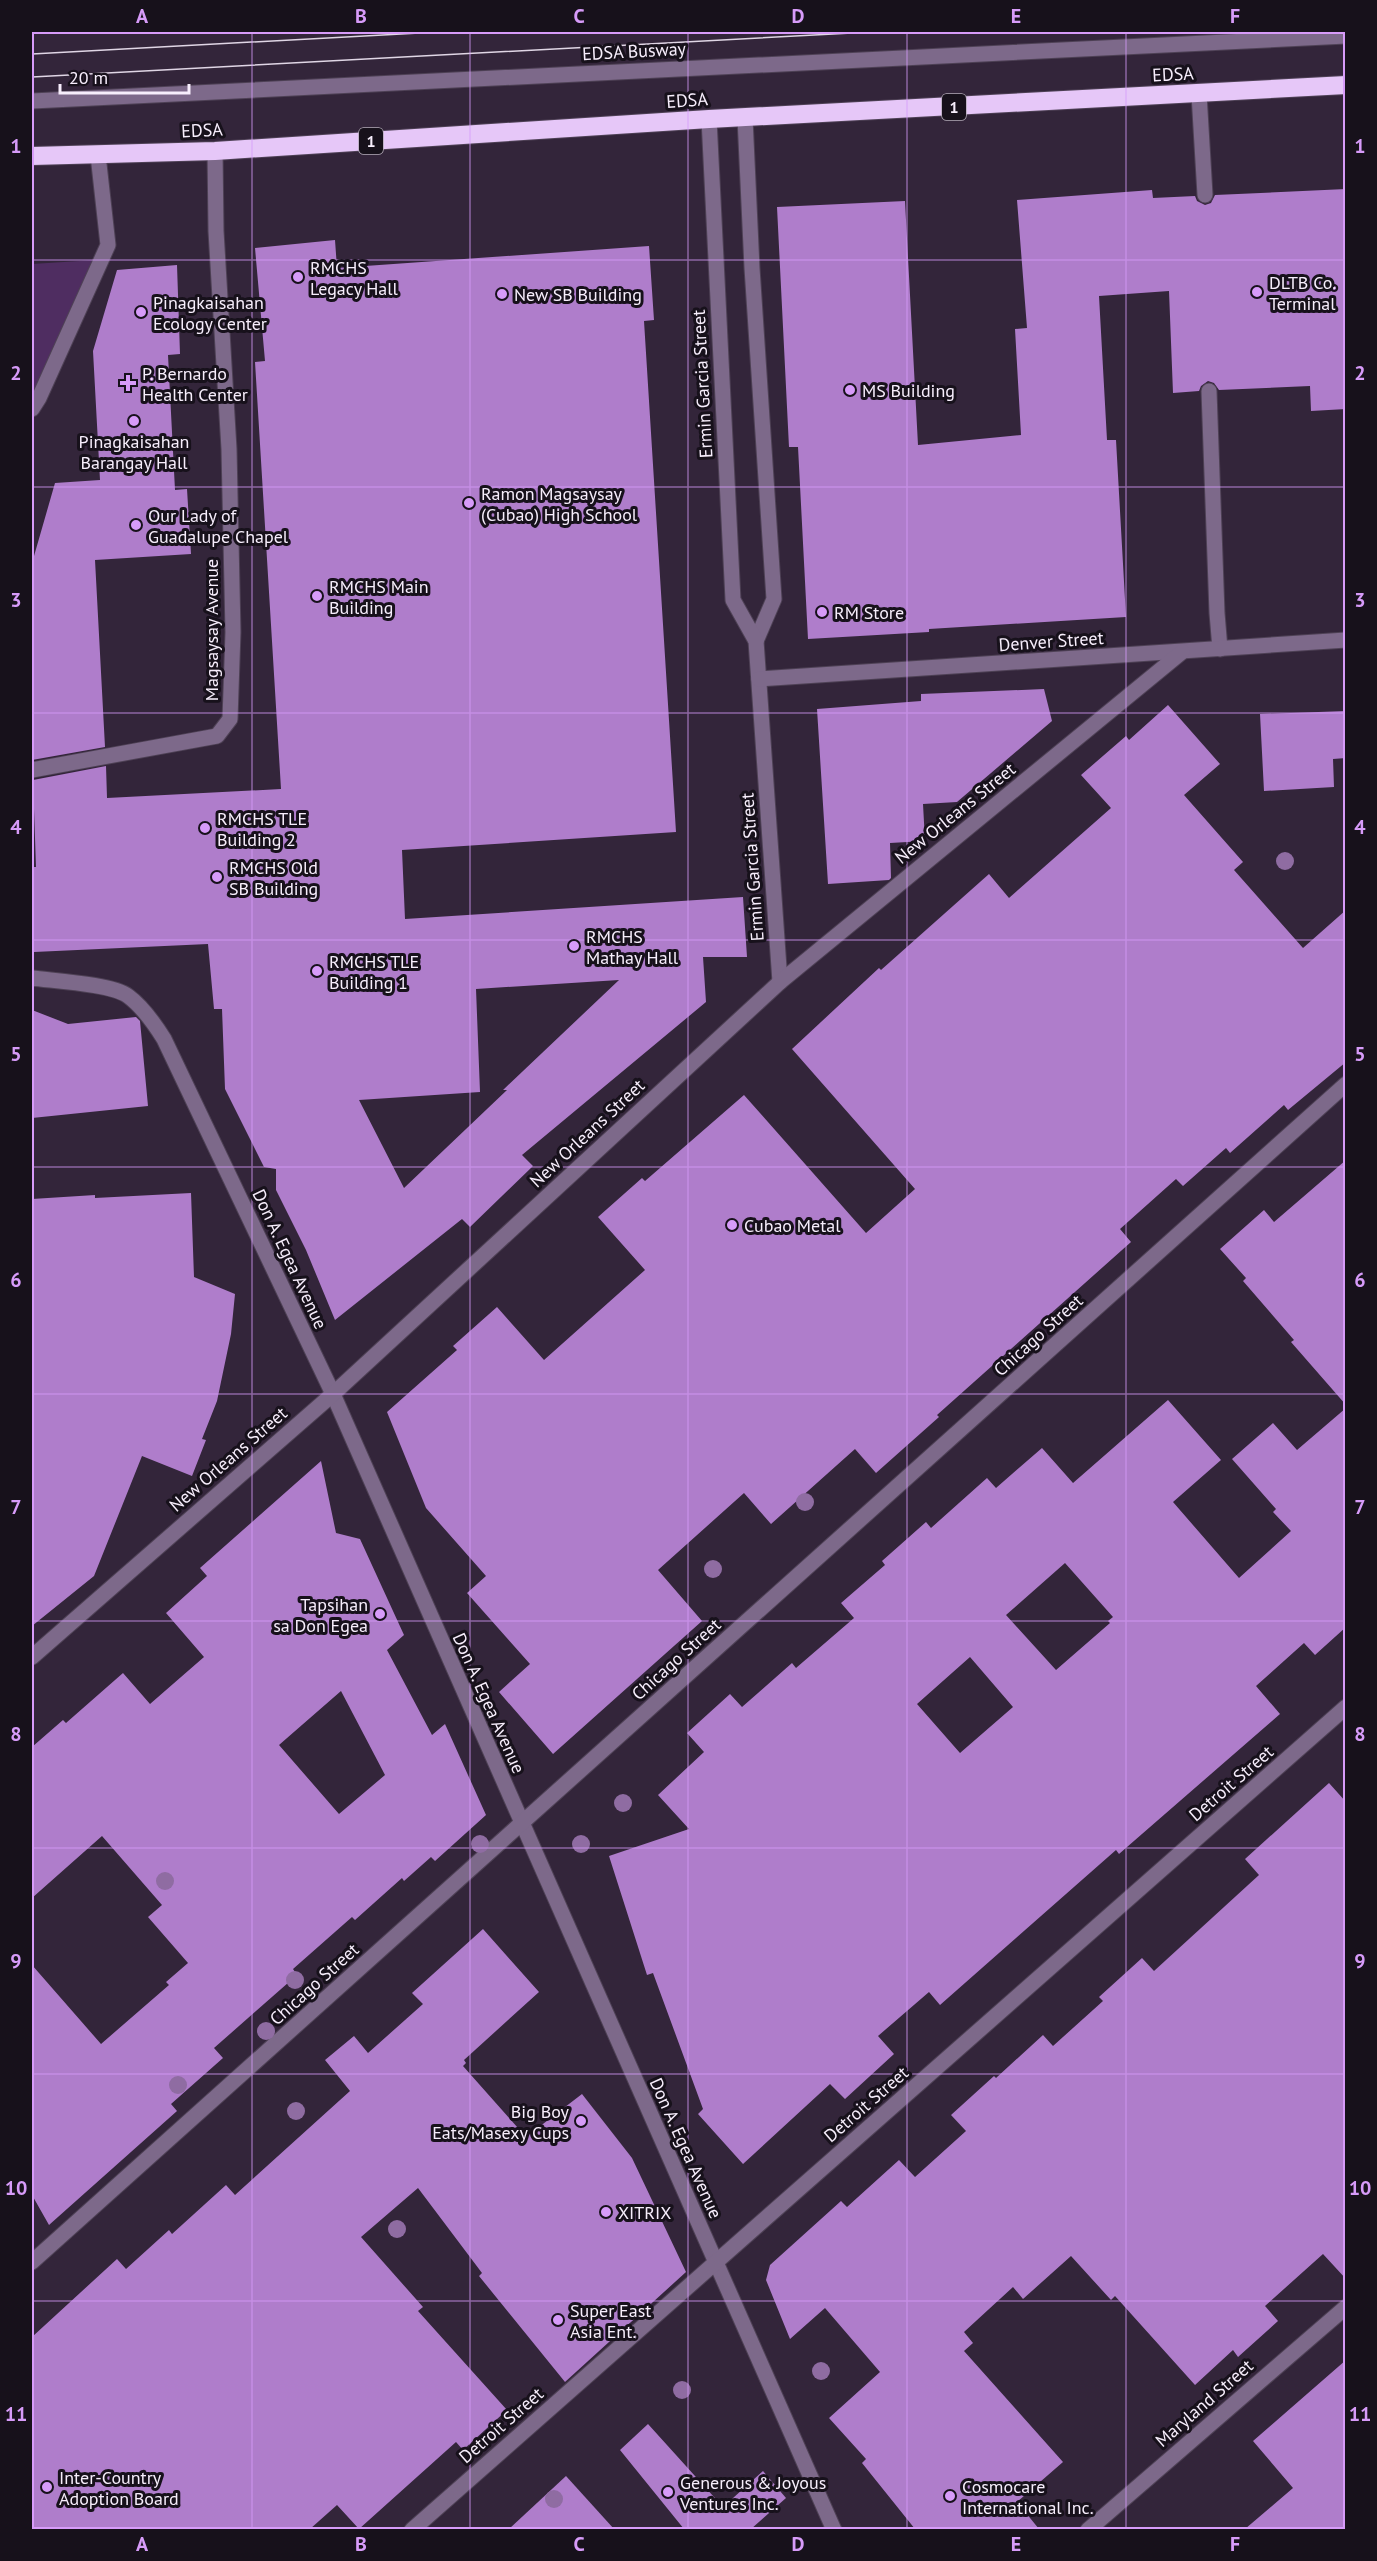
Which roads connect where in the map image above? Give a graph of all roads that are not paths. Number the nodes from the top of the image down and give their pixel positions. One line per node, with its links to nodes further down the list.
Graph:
1 (1346, 36): 4 (street, EDSA Busway)
2 (1346, 85): 3 (highway, EDSA / 1)
3 (1200, 94): 5 (highway, EDSA / 1); 10 (street)
4 (32, 101)
5 (745, 118): 6 (highway, EDSA / 1); 14 (street, Ermin Garcia Street)
6 (710, 120): 7 (highway, EDSA / 1); 14 (street, Ermin Garcia Street)
7 (215, 151): 8 (highway, EDSA / 1); 18 (street, Magsaysay Avenue)
8 (98, 155): 9 (highway, EDSA / 1); 12 (street)
9 (32, 156)
10 (1205, 195)
11 (1209, 391): 15 (street)
12 (32, 409)
13 (1346, 640): 15 (street, Denver Street)
14 (756, 641): 17 (street, Ermin Garcia Street)
15 (1220, 649): 16 (street, Denver Street)
16 (1182, 652): 17 (street, Denver Street); 20 (street, New Orleans Street)
17 (759, 679): 20 (street, Ermin Garcia Street)
18 (32, 770)
19 (32, 978): 22 (street, Don A. Egea Avenue)
20 (780, 982): 22 (street, New Orleans Street)
21 (1346, 1084): 25 (street, Chicago Street)
22 (333, 1394): 23 (street, New Orleans Street); 25 (street, Don A. Egea Avenue)
23 (32, 1657)
24 (1346, 1707): 27 (street, Detroit Street)
25 (521, 1825): 26 (street, Chicago Street); 27 (street, Don A. Egea Avenue)
26 (32, 2262)
27 (716, 2263): 29 (street, Detroit Street); 30 (street, Don A. Egea Avenue)
28 (1346, 2307): 31 (street, Maryland Street)
29 (412, 2529)
30 (834, 2529)
31 (1088, 2529)

